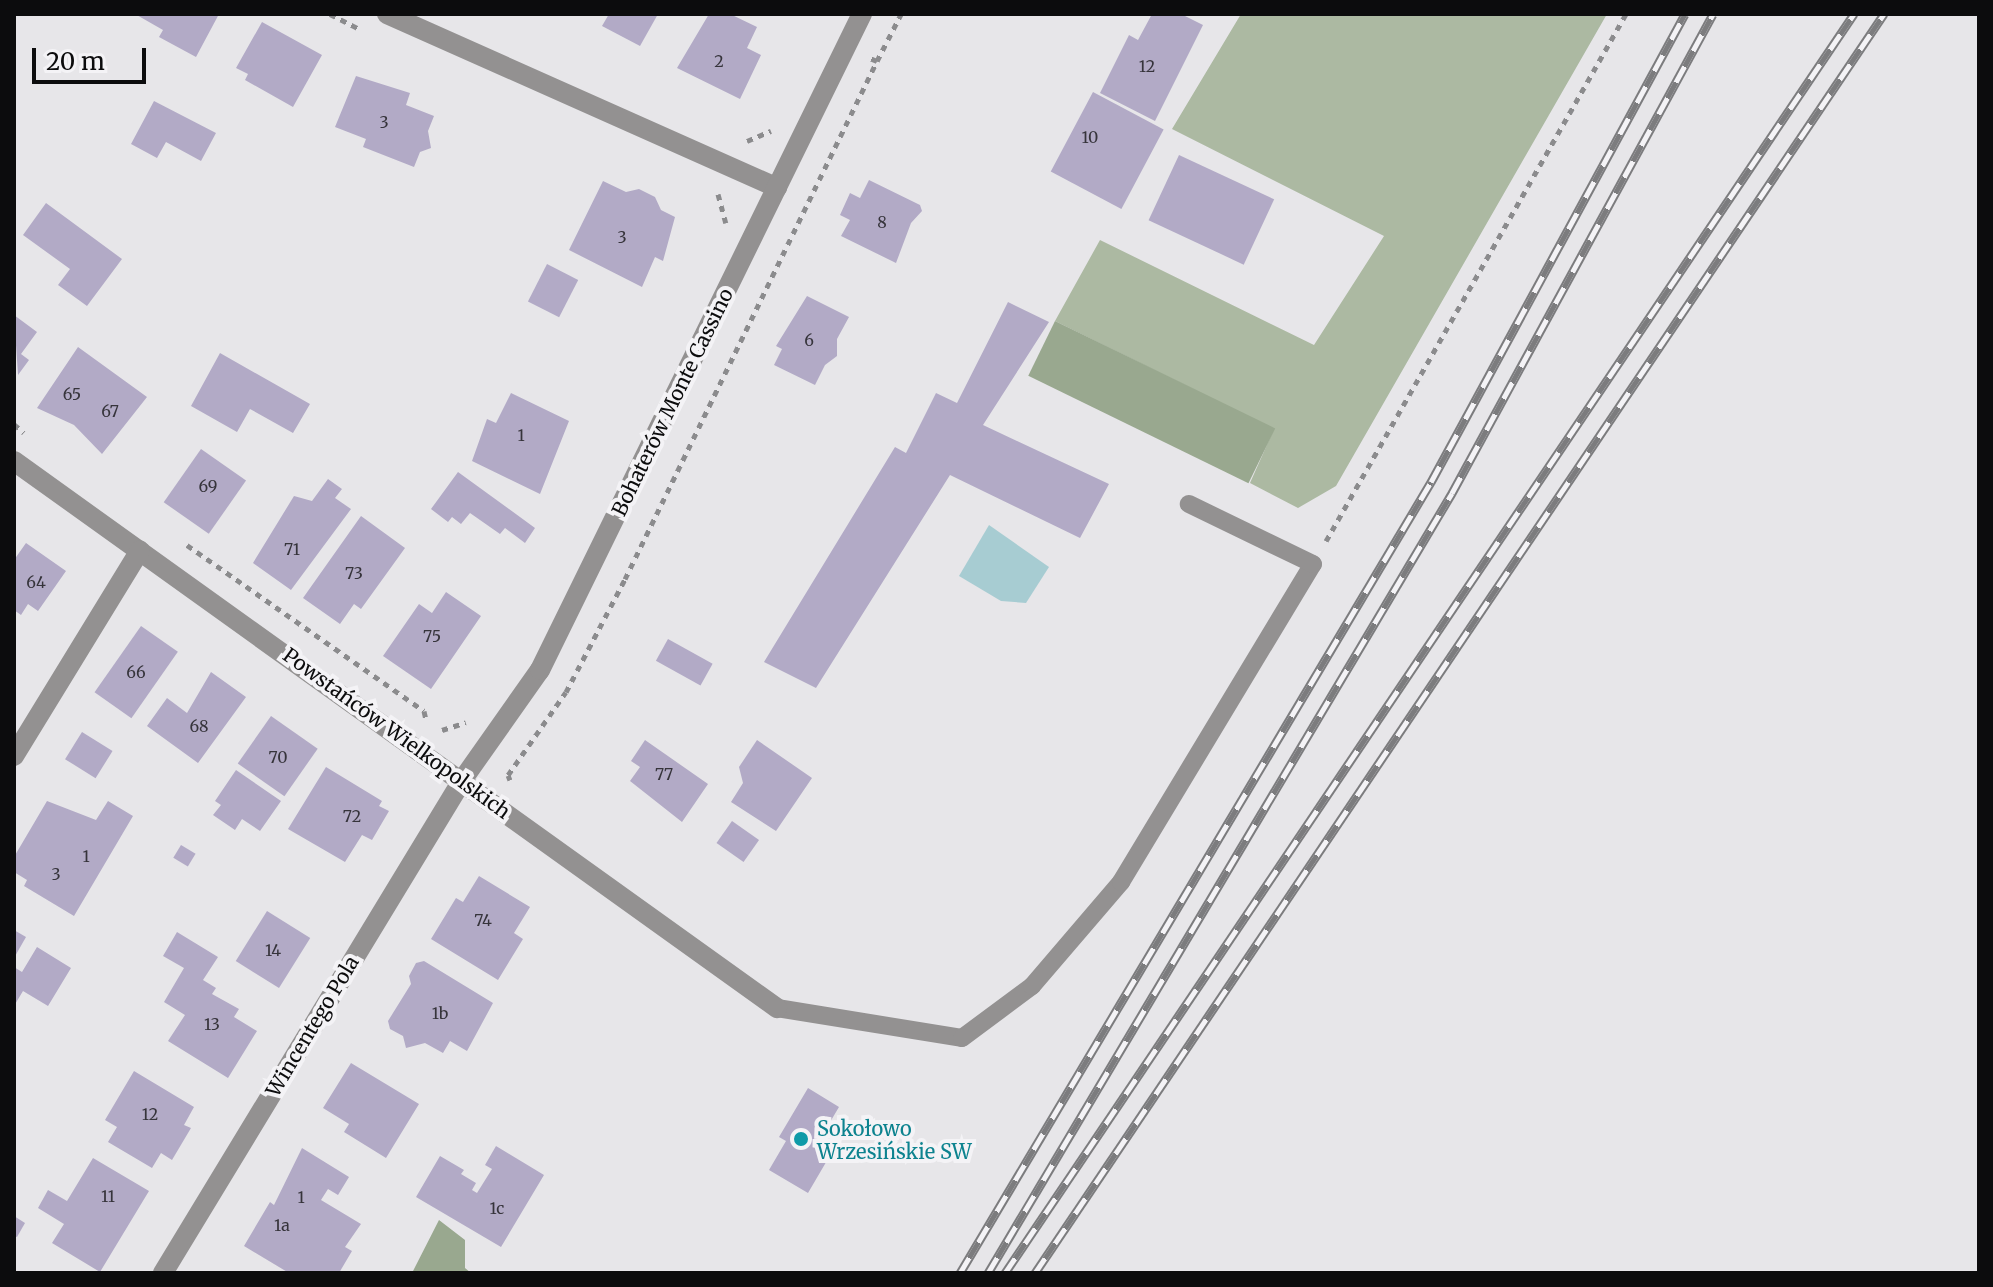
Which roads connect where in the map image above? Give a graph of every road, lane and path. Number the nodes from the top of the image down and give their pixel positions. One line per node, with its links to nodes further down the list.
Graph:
1 (387, 14): 7 (street)
2 (862, 14): 8 (street, Bohaterów Monte Cassino)
3 (901, 14): 5 (path)
4 (1626, 14): 16 (path)
5 (877, 61)
6 (775, 129): 7 (path)
7 (733, 167): 8 (street); 9 (path)
8 (777, 188): 21 (street, Bohaterów Monte Cassino)
9 (728, 232)
10 (14, 424): 11 (path)
11 (33, 439)
12 (14, 461): 15 (street, Powstańców Wielkopolskich)
13 (1189, 504): 16 (lane)
14 (174, 536): 18 (path)
15 (140, 550): 19 (street, Powstańców Wielkopolskich); 20 (street)
16 (1313, 564): 22 (lane)
17 (475, 709): 18 (path)
18 (426, 721): 19 (path)
19 (412, 743): 21 (street, Powstańców Wielkopolskich)
20 (14, 756)
21 (463, 779): 22 (street, Powstańców Wielkopolskich); 23 (street, Wincentego Pola)
22 (777, 1008)
23 (163, 1273)

